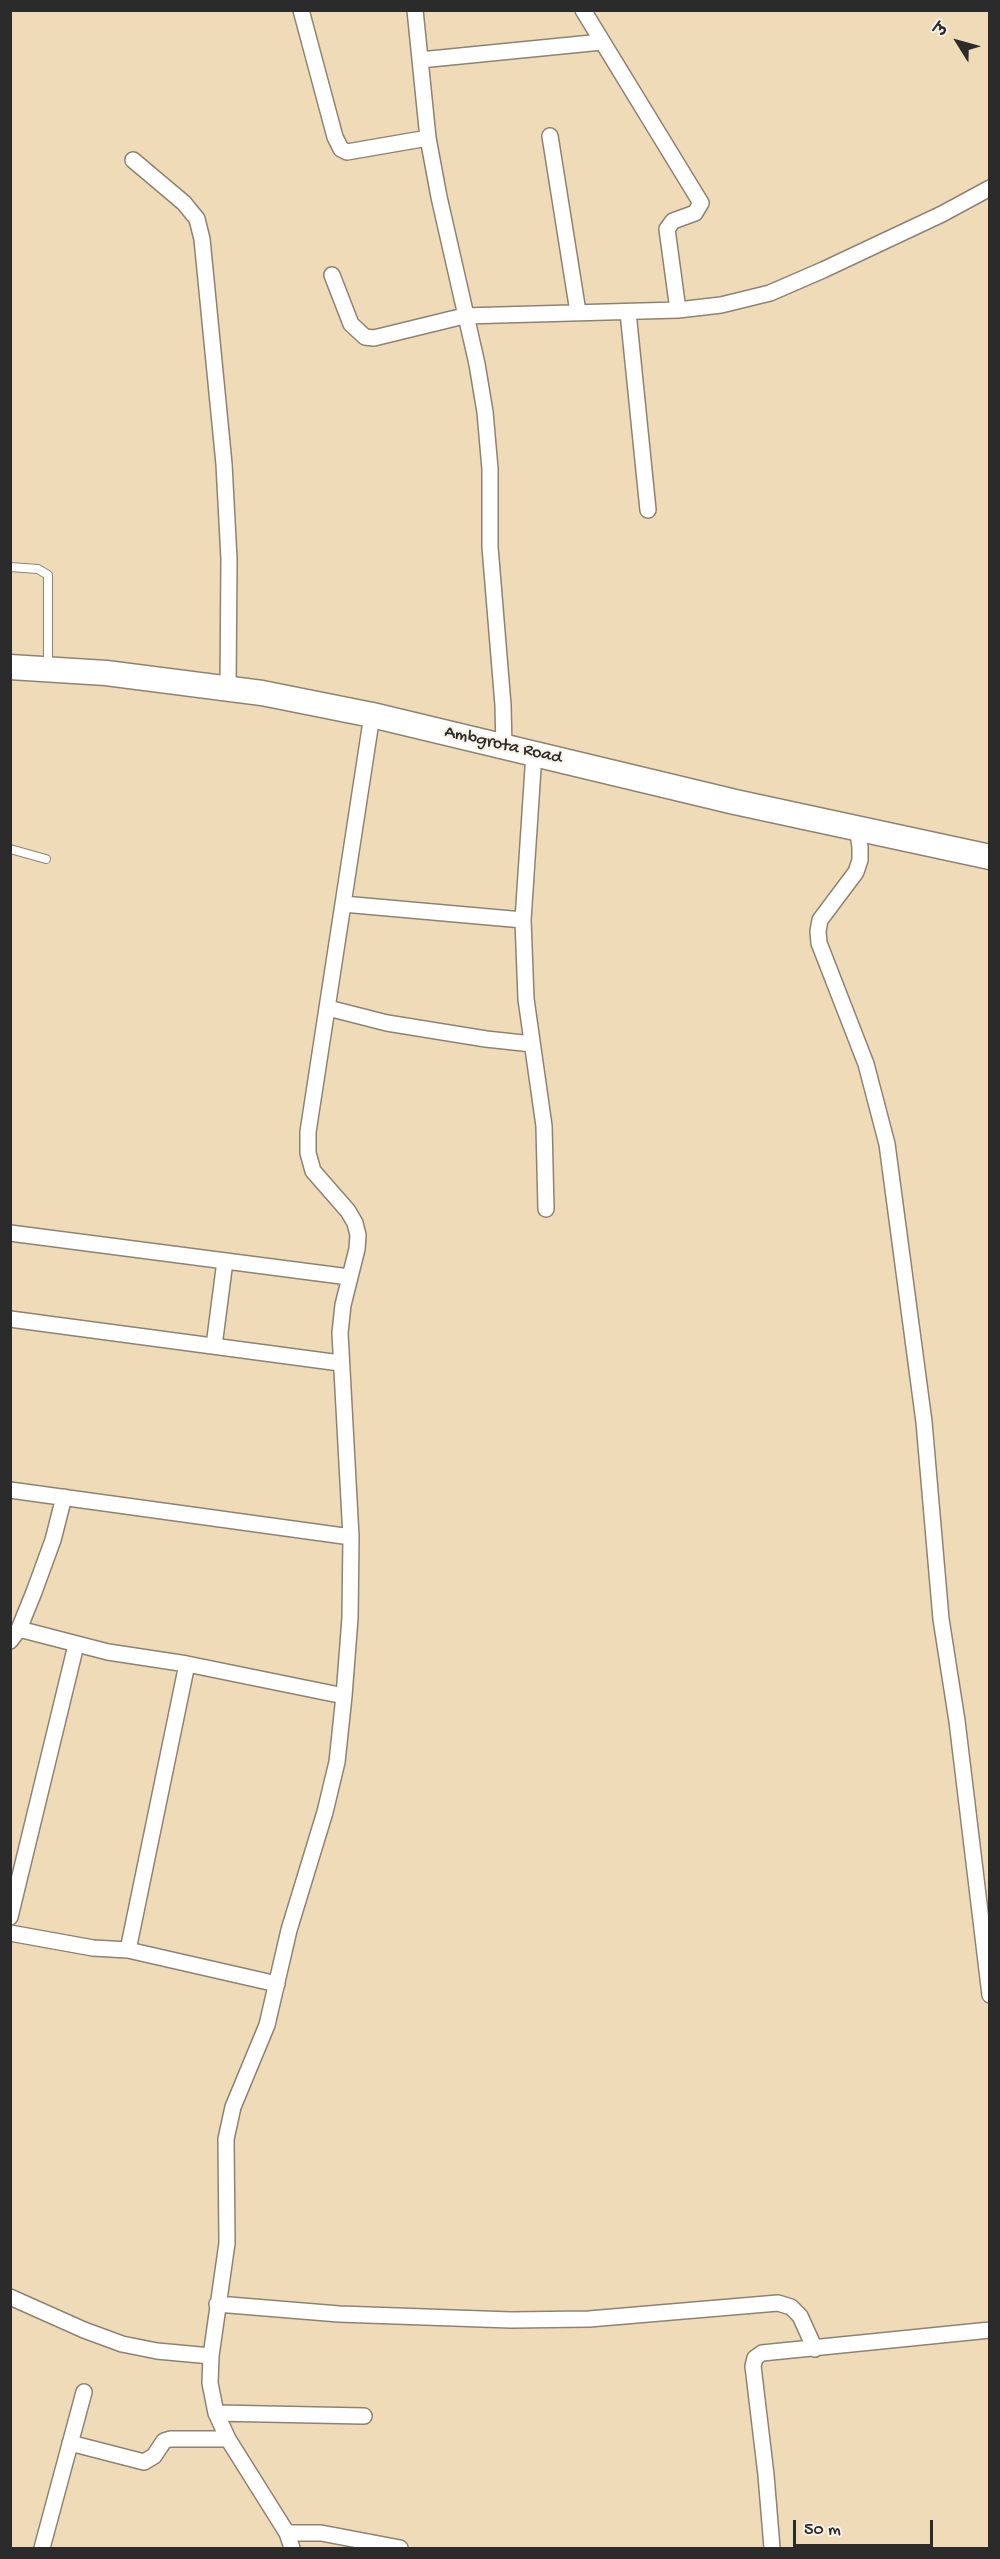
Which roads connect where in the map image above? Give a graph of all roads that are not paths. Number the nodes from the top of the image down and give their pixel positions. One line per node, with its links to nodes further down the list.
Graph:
1 (301, 10): 7 (street)
2 (415, 10): 5 (street)
3 (583, 10): 4 (street)
4 (602, 42): 5 (street); 11 (street)
5 (420, 60): 7 (street)
6 (550, 136): 12 (street)
7 (428, 138): 14 (street)
8 (133, 160): 19 (street)
9 (990, 188): 11 (street)
10 (332, 275): 14 (street)
11 (678, 310): 13 (street)
12 (578, 312): 13 (street); 14 (street)
13 (628, 312): 15 (street)
14 (464, 316): 21 (street)
15 (648, 510)
16 (10, 567): 18 (lane)
17 (10, 667): 18 (main road, Ambgrota Road)
18 (48, 668): 19 (main road, Ambgrota Road)
19 (228, 690): 20 (main road, Ambgrota Road)
20 (372, 715): 21 (main road, Ambgrota Road); 27 (street)
21 (504, 747): 22 (main road, Ambgrota Road)
22 (534, 753): 23 (main road, Ambgrota Road); 28 (street)
23 (857, 827): 25 (main road, Ambgrota Road); 49 (street)
24 (10, 849): 26 (lane)
25 (990, 857)
26 (46, 859)
27 (343, 904): 28 (street); 29 (street)
28 (523, 920): 30 (street)
29 (328, 1008): 30 (street); 34 (street)
30 (532, 1044): 31 (street)
31 (546, 1209)
32 (10, 1233): 33 (street)
33 (225, 1261): 34 (street); 36 (street)
34 (349, 1277): 37 (street)
35 (10, 1319): 36 (street)
36 (214, 1346): 37 (street)
37 (340, 1363): 40 (street)
38 (10, 1490): 39 (street)
39 (64, 1497): 40 (street); 41 (street)
40 (351, 1537): 44 (street)
41 (15, 1635): 42 (street)
42 (76, 1645): 43 (street); 45 (street)
43 (187, 1664): 44 (street); 47 (street)
44 (344, 1696): 48 (street)
45 (10, 1917)
46 (10, 1933): 47 (street)
47 (128, 1950): 48 (street)
48 (277, 1984): 51 (street)
49 (990, 1995)
50 (10, 2297): 54 (street)
51 (217, 2304): 53 (street); 54 (street)
52 (990, 2330): 53 (street)
53 (815, 2349): 64 (street)
54 (211, 2356): 56 (street)
55 (84, 2392): 59 (street)
56 (216, 2413): 57 (street); 58 (street)
57 (364, 2416)
58 (228, 2439): 59 (street); 60 (street)
59 (70, 2443): 61 (street)
60 (287, 2533): 62 (street); 63 (street)
61 (42, 2548)
62 (292, 2548)
63 (400, 2548)
64 (772, 2548)

